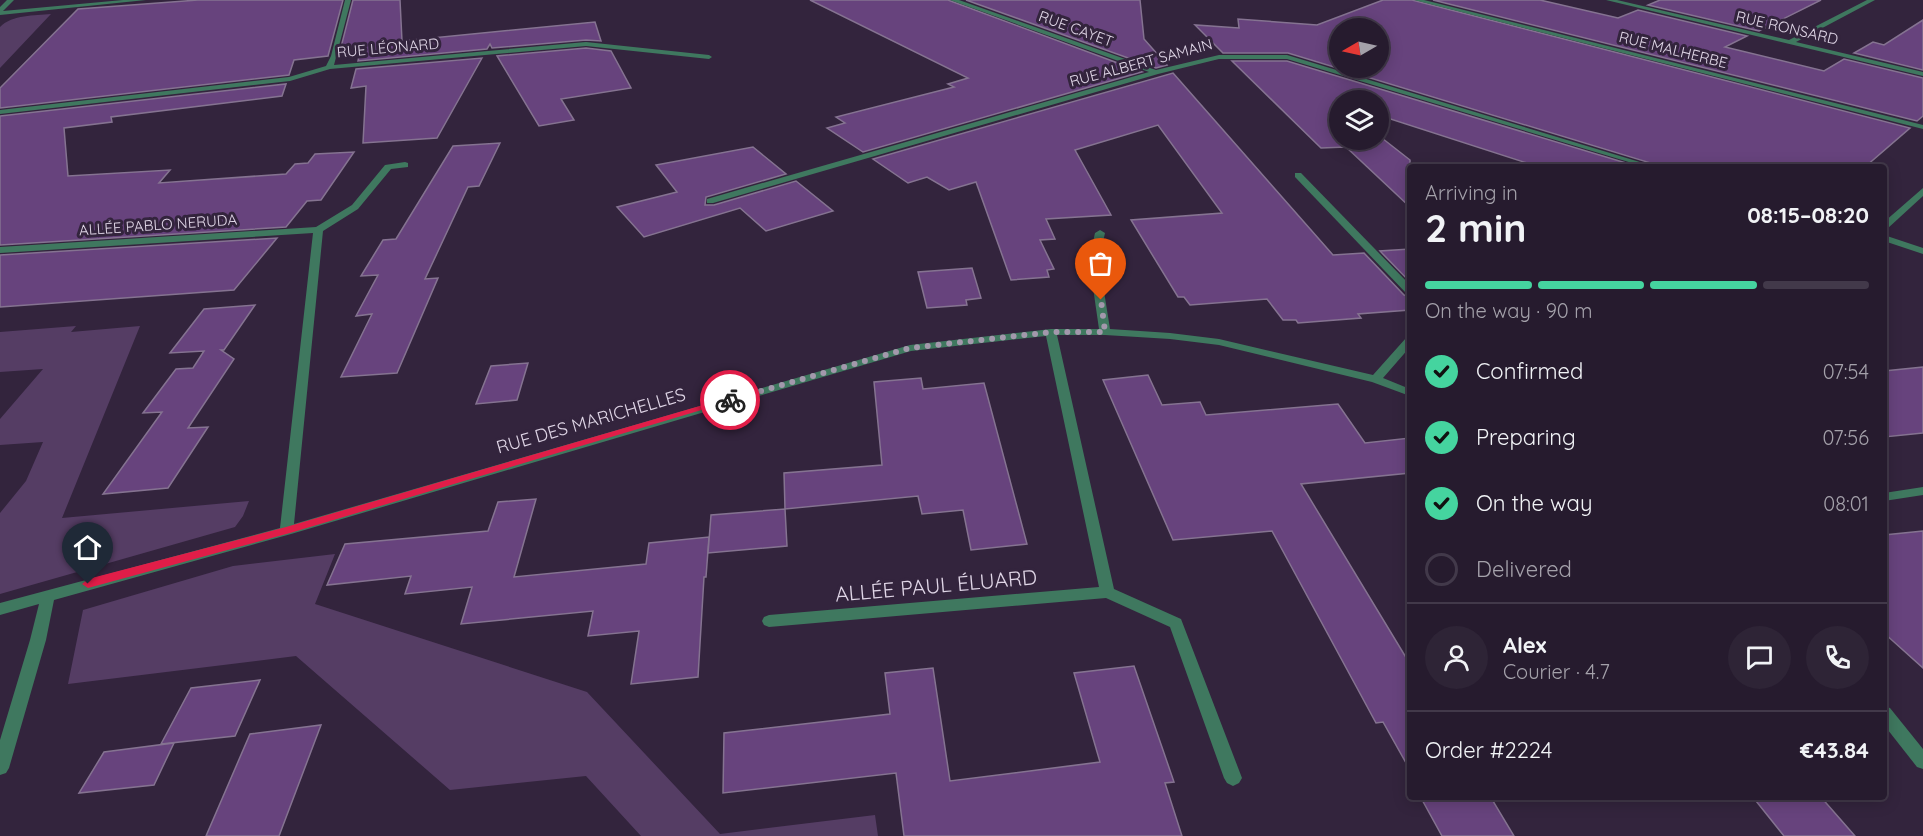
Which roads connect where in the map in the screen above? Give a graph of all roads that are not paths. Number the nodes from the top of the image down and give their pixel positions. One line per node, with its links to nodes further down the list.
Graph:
1 (11, 0): 8 (street)
2 (144, 0): 8 (street)
3 (348, 0): 11 (street)
4 (953, 0): 12 (street, RUE CAYET)
5 (1417, 0): 15 (street, RUE MALHERBE)
6 (1609, 0): 9 (street, RUE RONSARD)
7 (1872, 0): 9 (street)
8 (0, 12)
9 (1788, 43): 13 (street, RUE RONSARD)
10 (709, 57): 11 (street, RUE LÉONARD)
11 (329, 67): 14 (street, RUE LÉONARD)
12 (1156, 72): 16 (street, RUE ALBERT SAMAIN); 20 (street, RUE ALBERT SAMAIN)
13 (1923, 74)
14 (0, 112)
15 (1923, 127)
16 (1642, 164)
17 (405, 165): 22 (street, ALLÉE PABLO NERUDA)
18 (1298, 175): 27 (street)
19 (1923, 191): 21 (street)
20 (710, 201)
21 (1887, 224)
22 (318, 230): 25 (street, ALLÉE PABLO NERUDA); 35 (street)
23 (1100, 233): 29 (street)
24 (1887, 239): 26 (street)
25 (0, 250)
26 (1923, 251)
27 (1407, 288)
28 (1052, 332): 29 (street, RUE DES MARICHELLES); 35 (street, RUE DES MARICHELLES); 36 (street)
29 (1105, 332): 31 (street, RUE DES MARICHELLES)
30 (1407, 343): 31 (street)
31 (1376, 379): 32 (street, RUE DES MARICHELLES)
32 (1407, 392)
33 (1923, 491): 34 (street)
34 (1887, 497)
35 (286, 531): 37 (street, RUE DES MARICHELLES)
36 (1107, 592): 39 (street, ALLÉE PAUL ÉLUARD); 43 (street, ALLÉE PAUL ÉLUARD)
37 (48, 595): 38 (street, RUE DES MARICHELLES); 42 (street)
38 (0, 609)
39 (769, 621)
40 (1887, 717): 41 (street)
41 (1923, 762)
42 (0, 768)
43 (1233, 778)

